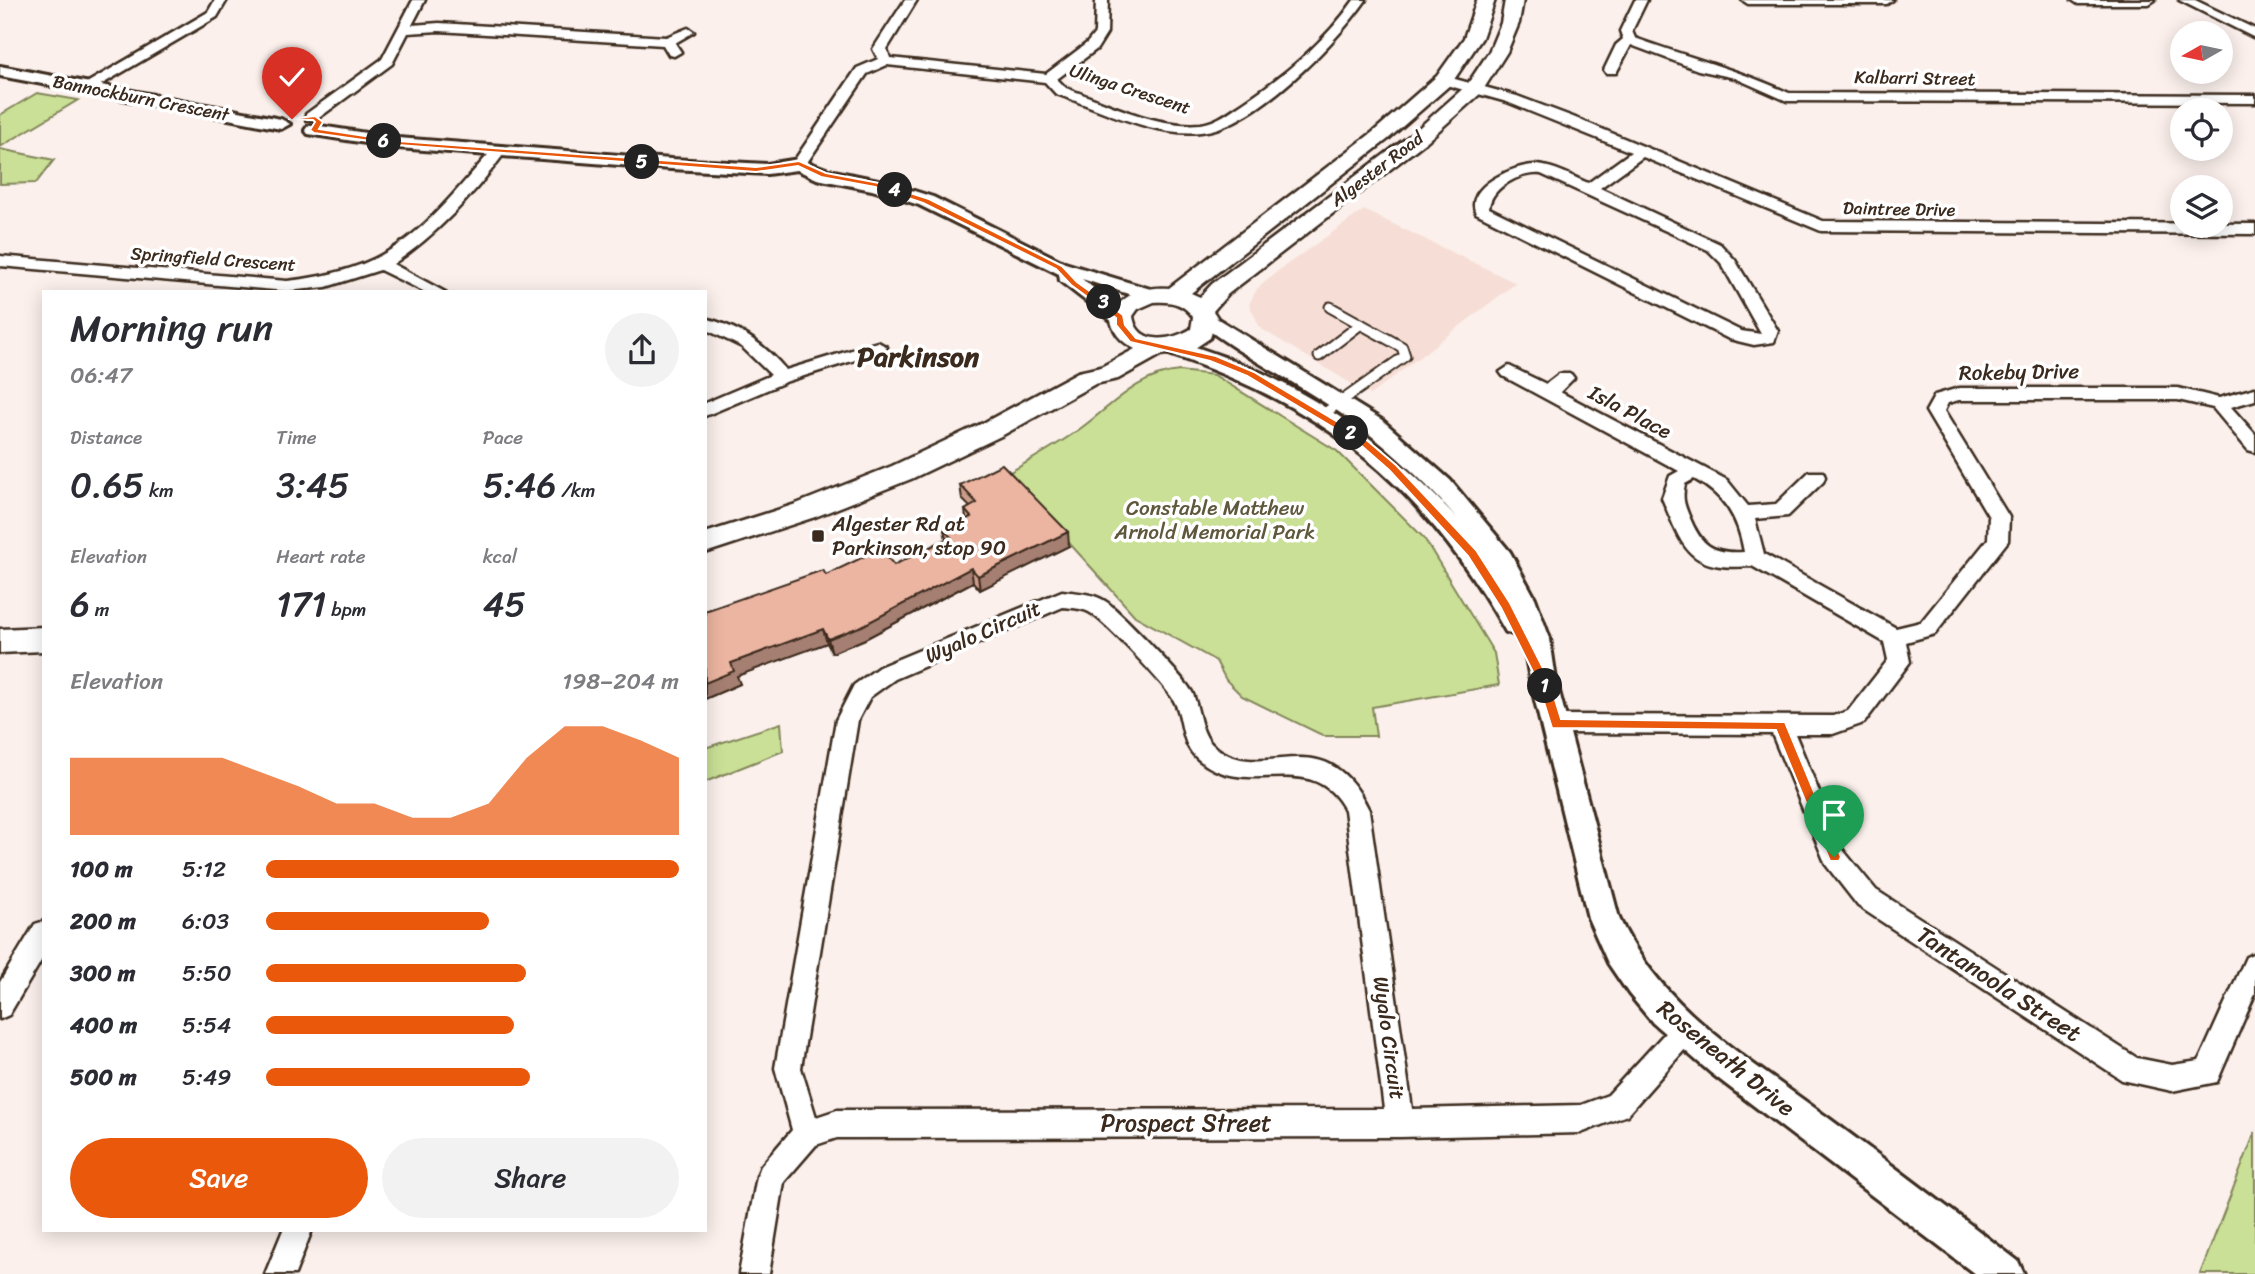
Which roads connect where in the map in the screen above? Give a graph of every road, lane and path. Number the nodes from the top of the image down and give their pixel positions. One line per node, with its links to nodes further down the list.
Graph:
1 (221, 0): 23 (street)
2 (419, 0): 14 (street)
3 (911, 0): 18 (street)
4 (1102, 0): 21 (street)
5 (1360, 0): 21 (street, Ulinga Crescent)
6 (1486, 0): 22 (main road, Algester Road)
7 (1514, 0): 24 (main road, Algester Road)
8 (1641, 0): 17 (street)
9 (1748, 0): 10 (street)
10 (1887, 0)
11 (2078, 0): 12 (street)
12 (2149, 0)
13 (2185, 0): 16 (street)
14 (405, 29): 15 (street); 26 (street)
15 (688, 32)
16 (2255, 34)
17 (1630, 40): 19 (street); 25 (street, Kalbarri Street)
18 (885, 61): 21 (street, Ulinga Crescent); 29 (street)
19 (1611, 70)
20 (0, 71): 23 (street, Bannockburn Crescent)
21 (1049, 78)
22 (1444, 80): 24 (street, Daintree Drive); 37 (main road, Algester Road)
23 (87, 87): 26 (street, Bannockburn Crescent)
24 (1474, 89): 28 (street, Daintree Drive); 39 (main road, Algester Road)
25 (2255, 99)
26 (312, 124): 27 (street)
27 (499, 151): 29 (street); 33 (street, Springfield Crescent)
28 (1641, 151): 30 (street); 31 (street, Daintree Drive)
29 (799, 164): 34 (street)
30 (1589, 188): 30 (street)
31 (2255, 229)
32 (0, 261): 35 (street, Springfield Crescent)
33 (383, 265): 35 (street, Springfield Crescent); 36 (street)
34 (1059, 268): 37 (street); 42 (street)
35 (213, 286)
36 (433, 290)
37 (1162, 295): 39 (main road); 42 (main road)
38 (1330, 307): 41 (lane)
39 (1204, 314): 44 (main road); 54 (street, Roseneath Drive)
40 (707, 324): 47 (street)
41 (1361, 324): 45 (lane); 54 (lane)
42 (1123, 325): 44 (main road); 48 (main road)
43 (878, 347): 47 (street)
44 (1164, 347): 48 (main road); 54 (street, Roseneath Drive)
45 (1320, 356)
46 (1509, 372): 50 (street, Isla Place)
47 (782, 377): 53 (street)
48 (1087, 378): 59 (main road)
49 (1565, 378): 50 (street, Isla Place)
50 (1547, 393): 56 (street, Isla Place)
51 (2255, 394): 52 (street, Rokeby Drive)
52 (2219, 404): 55 (street); 61 (street, Rokeby Drive)
53 (707, 409)
54 (1331, 409): 64 (street, Roseneath Drive)
55 (2255, 446)
56 (1692, 471): 58 (street, Isla Place); 60 (street)
57 (1816, 477): 58 (street)
58 (1742, 513): 60 (street, Isla Place)
59 (707, 542)
60 (1755, 558): 61 (street)
61 (1894, 637): 65 (street)
62 (42, 639): 63 (main road)
63 (0, 641)
64 (1556, 724): 65 (street); 69 (street, Roseneath Drive)
65 (1780, 726): 67 (street, Tantanoola Street)
66 (42, 935): 68 (street)
67 (2255, 965)
68 (0, 1006)
69 (1685, 1030): 70 (street, Prospect Street); 75 (street, Roseneath Drive)
70 (1401, 1123): 71 (street, Prospect Street); 71 (street, Wyalo Circuit)
71 (807, 1134): 74 (street)
72 (297, 1232): 73 (street)
73 (280, 1274)
74 (754, 1274)
75 (2005, 1274)

